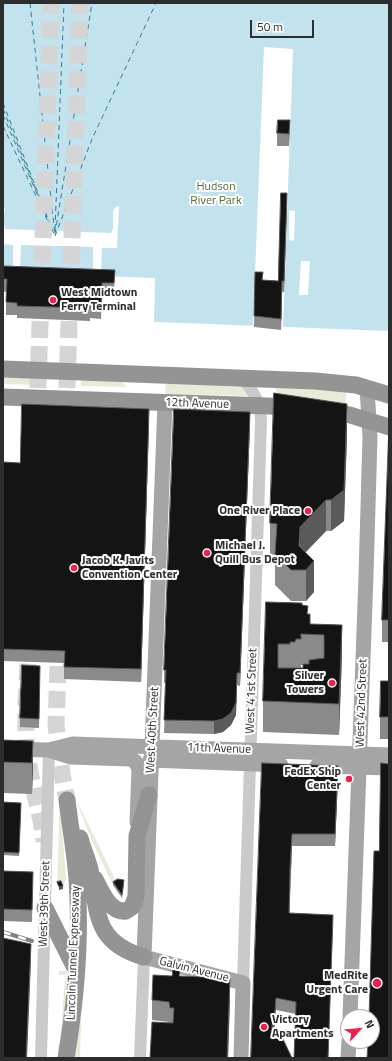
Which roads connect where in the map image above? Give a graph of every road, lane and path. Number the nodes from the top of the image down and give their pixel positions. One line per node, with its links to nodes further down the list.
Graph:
1 (3, 369): 2 (highway)
2 (241, 378): 3 (highway); 7 (street, West 41st Street)
3 (367, 388): 4 (highway); 8 (main road, West 42nd Street)
4 (389, 395)
5 (3, 397): 6 (highway, 12th Avenue)
6 (165, 403): 7 (highway, 12th Avenue); 13 (main road, West 40th Street)
7 (259, 406): 8 (highway, 12th Avenue); 14 (street, West 41st Street)
8 (370, 420): 9 (highway, 12th Avenue); 15 (main road, West 42nd Street)
9 (389, 427)
10 (3, 749): 11 (main road, 11th Avenue)
11 (49, 750): 13 (main road, 11th Avenue); 13 (main road, 11th Avenue); 20 (street, West 39th Street)
12 (389, 755): 15 (main road, 11th Avenue)
13 (147, 756): 14 (main road, 11th Avenue); 17 (main road, West 40th Street); 18 (main road, West 40th Street)
14 (250, 758): 15 (main road, 11th Avenue); 23 (street, West 41st Street)
15 (360, 760): 16 (main road, 11th Avenue); 24 (main road, West 42nd Street)
16 (389, 768)
17 (149, 795): 18 (highway); 21 (main road, West 40th Street)
18 (137, 836): 19 (highway)
19 (90, 872): 21 (highway); 22 (highway, Lincoln Tunnel Expressway)
20 (45, 908): 22 (highway); 25 (street, West 39th Street)
21 (144, 957): 23 (main road, Galvin Avenue); 27 (street, West 40th Street)
22 (76, 970): 26 (highway, Lincoln Tunnel Expressway)
23 (243, 982): 28 (main road, West 41st Street)
24 (350, 1009)
25 (40, 1058)
26 (66, 1058)
27 (140, 1058)
28 (241, 1058)

